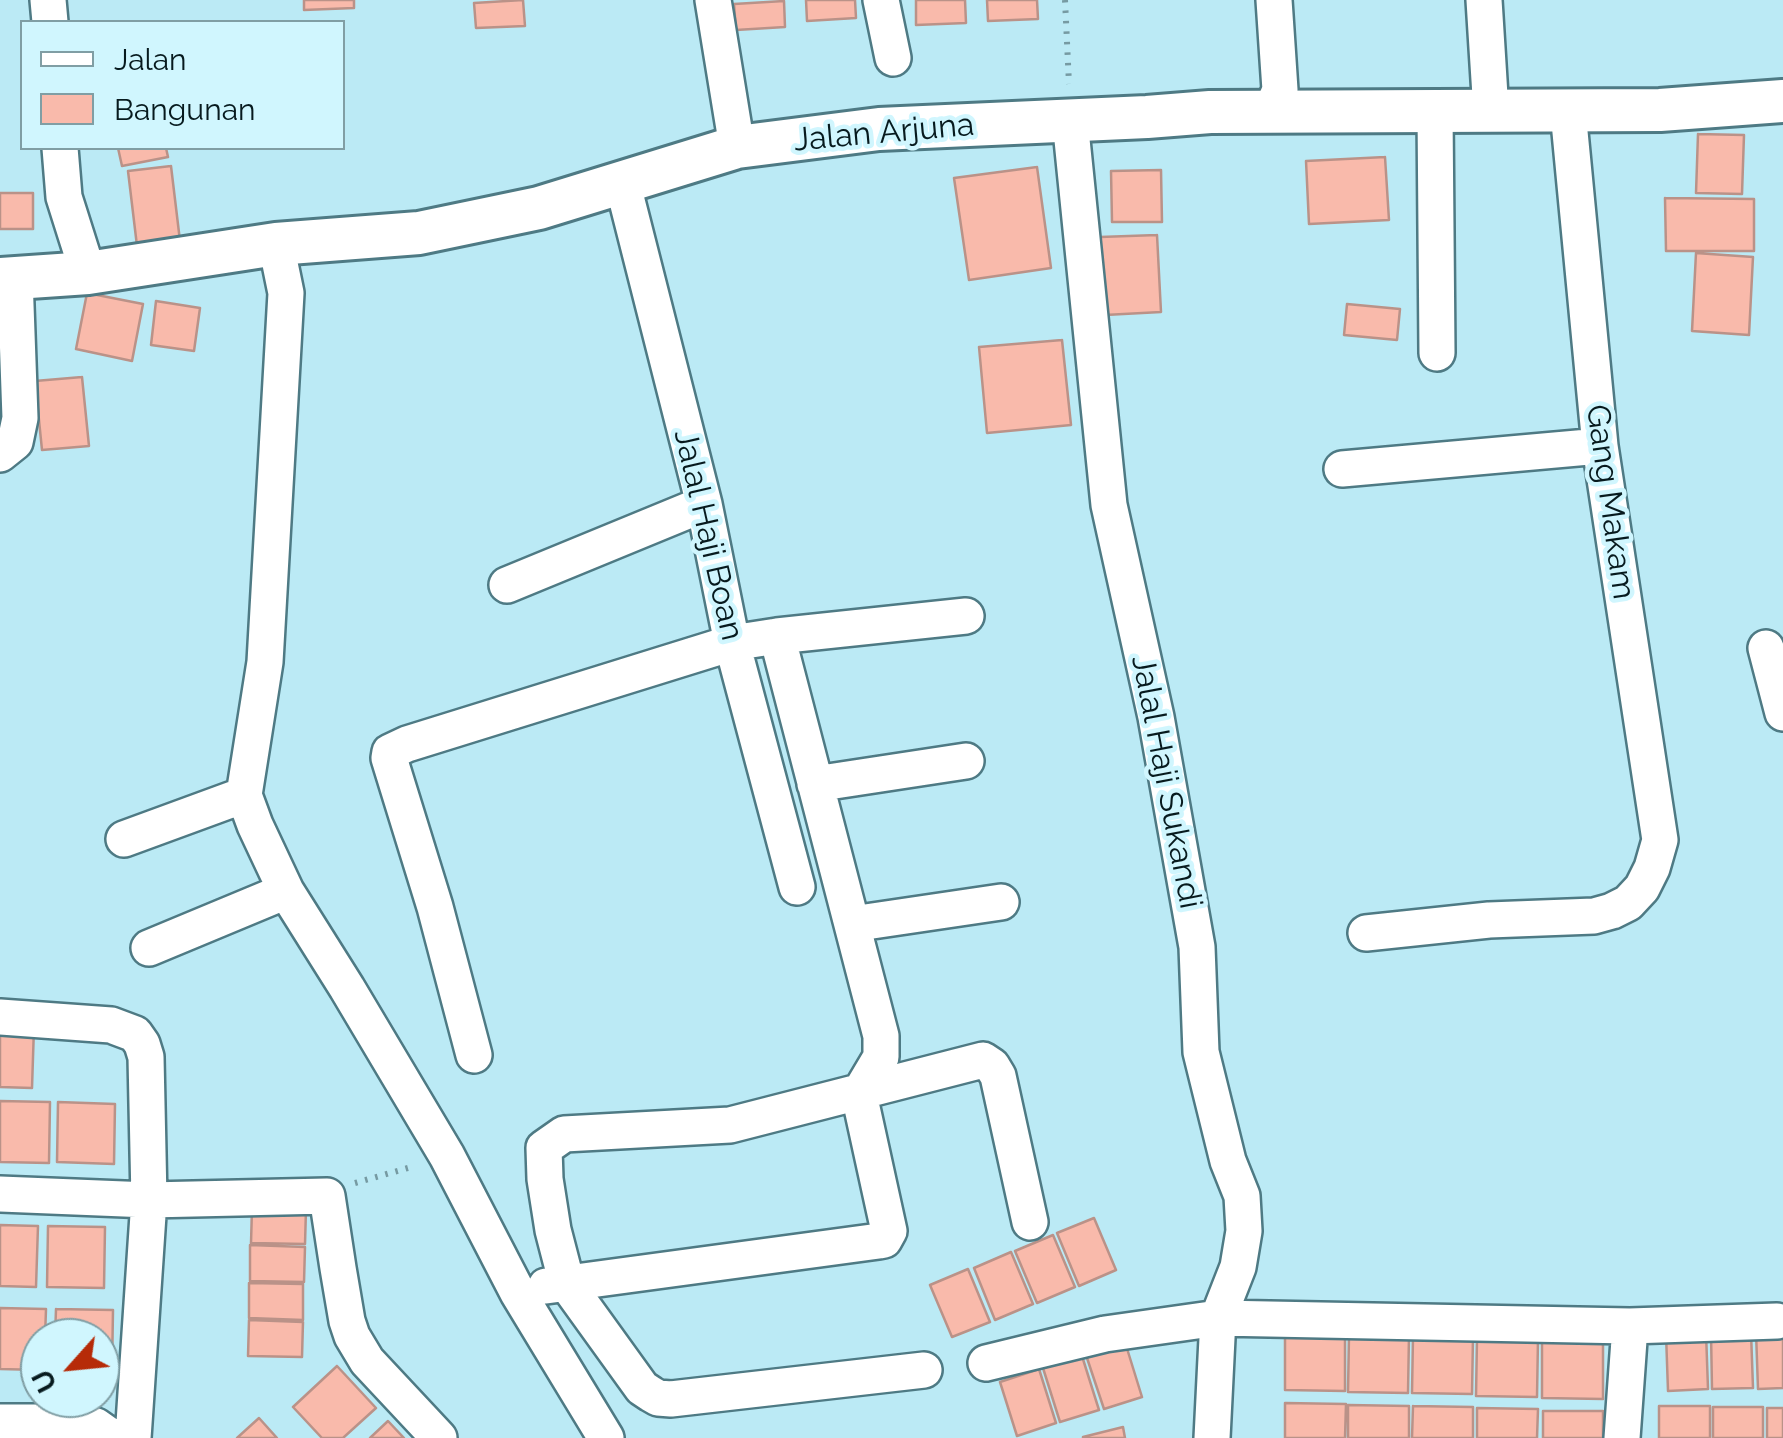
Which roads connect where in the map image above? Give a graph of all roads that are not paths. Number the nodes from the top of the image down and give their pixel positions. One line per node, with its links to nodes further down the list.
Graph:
1 (714, 0): 12 (street)
2 (881, 0): 5 (street)
3 (1274, 0): 7 (street)
4 (1484, 0): 10 (street)
5 (893, 58)
6 (1783, 101): 9 (street, Jalan Arjuna)
7 (1272, 111): 8 (street, Jalan Arjuna); 11 (street, Jalan Arjuna)
8 (1435, 111): 10 (street, Jalan Arjuna); 18 (street)
9 (1568, 111): 10 (street, Jalan Arjuna); 19 (street, Gang Makam)
10 (1491, 112)
11 (1070, 120): 12 (street, Jalan Arjuna); 46 (street, Jalal Haji Sukandi)
12 (737, 146): 14 (street, Jalan Arjuna)
13 (60, 150): 16 (street)
14 (622, 181): 15 (street, Jalan Arjuna); 22 (street, Jalal Haji Boan)
15 (276, 244): 16 (street, Jalan Arjuna); 31 (street)
16 (88, 273): 17 (street, Jalan Arjuna)
17 (8, 278): 20 (street)
18 (1437, 353)
19 (1600, 446): 21 (street); 37 (street, Gang Makam)
20 (0, 454)
21 (1342, 468)
22 (704, 504): 23 (street); 26 (street, Jalal Haji Boan)
23 (507, 585)
24 (966, 616): 25 (street)
25 (777, 636): 26 (street); 30 (street)
26 (732, 644): 33 (street, Jalal Haji Boan); 40 (street)
27 (1766, 648): 28 (street)
28 (1783, 713)
29 (966, 760): 30 (street)
30 (816, 784): 36 (street)
31 (244, 795): 32 (street); 34 (street)
32 (124, 839)
33 (797, 887)
34 (286, 891): 38 (street); 45 (street)
35 (1001, 902): 36 (street)
36 (852, 924): 41 (street)
37 (1366, 933)
38 (149, 948)
39 (0, 1017): 43 (street)
40 (474, 1055)
41 (859, 1094): 44 (street); 45 (street); 45 (street)
42 (0, 1194): 43 (street)
43 (149, 1200): 53 (street); 54 (street)
44 (1030, 1222)
45 (542, 1288): 50 (street); 55 (street)
46 (1218, 1318): 48 (street); 49 (street); 56 (street, Jalal Haji Sukandi)
47 (1777, 1321): 48 (street)
48 (1630, 1326): 57 (street)
49 (986, 1363)
50 (924, 1370)
51 (0, 1422): 52 (street)
52 (113, 1438)
53 (133, 1438)
54 (439, 1438)
55 (606, 1438)
56 (1212, 1438)
57 (1622, 1438)

